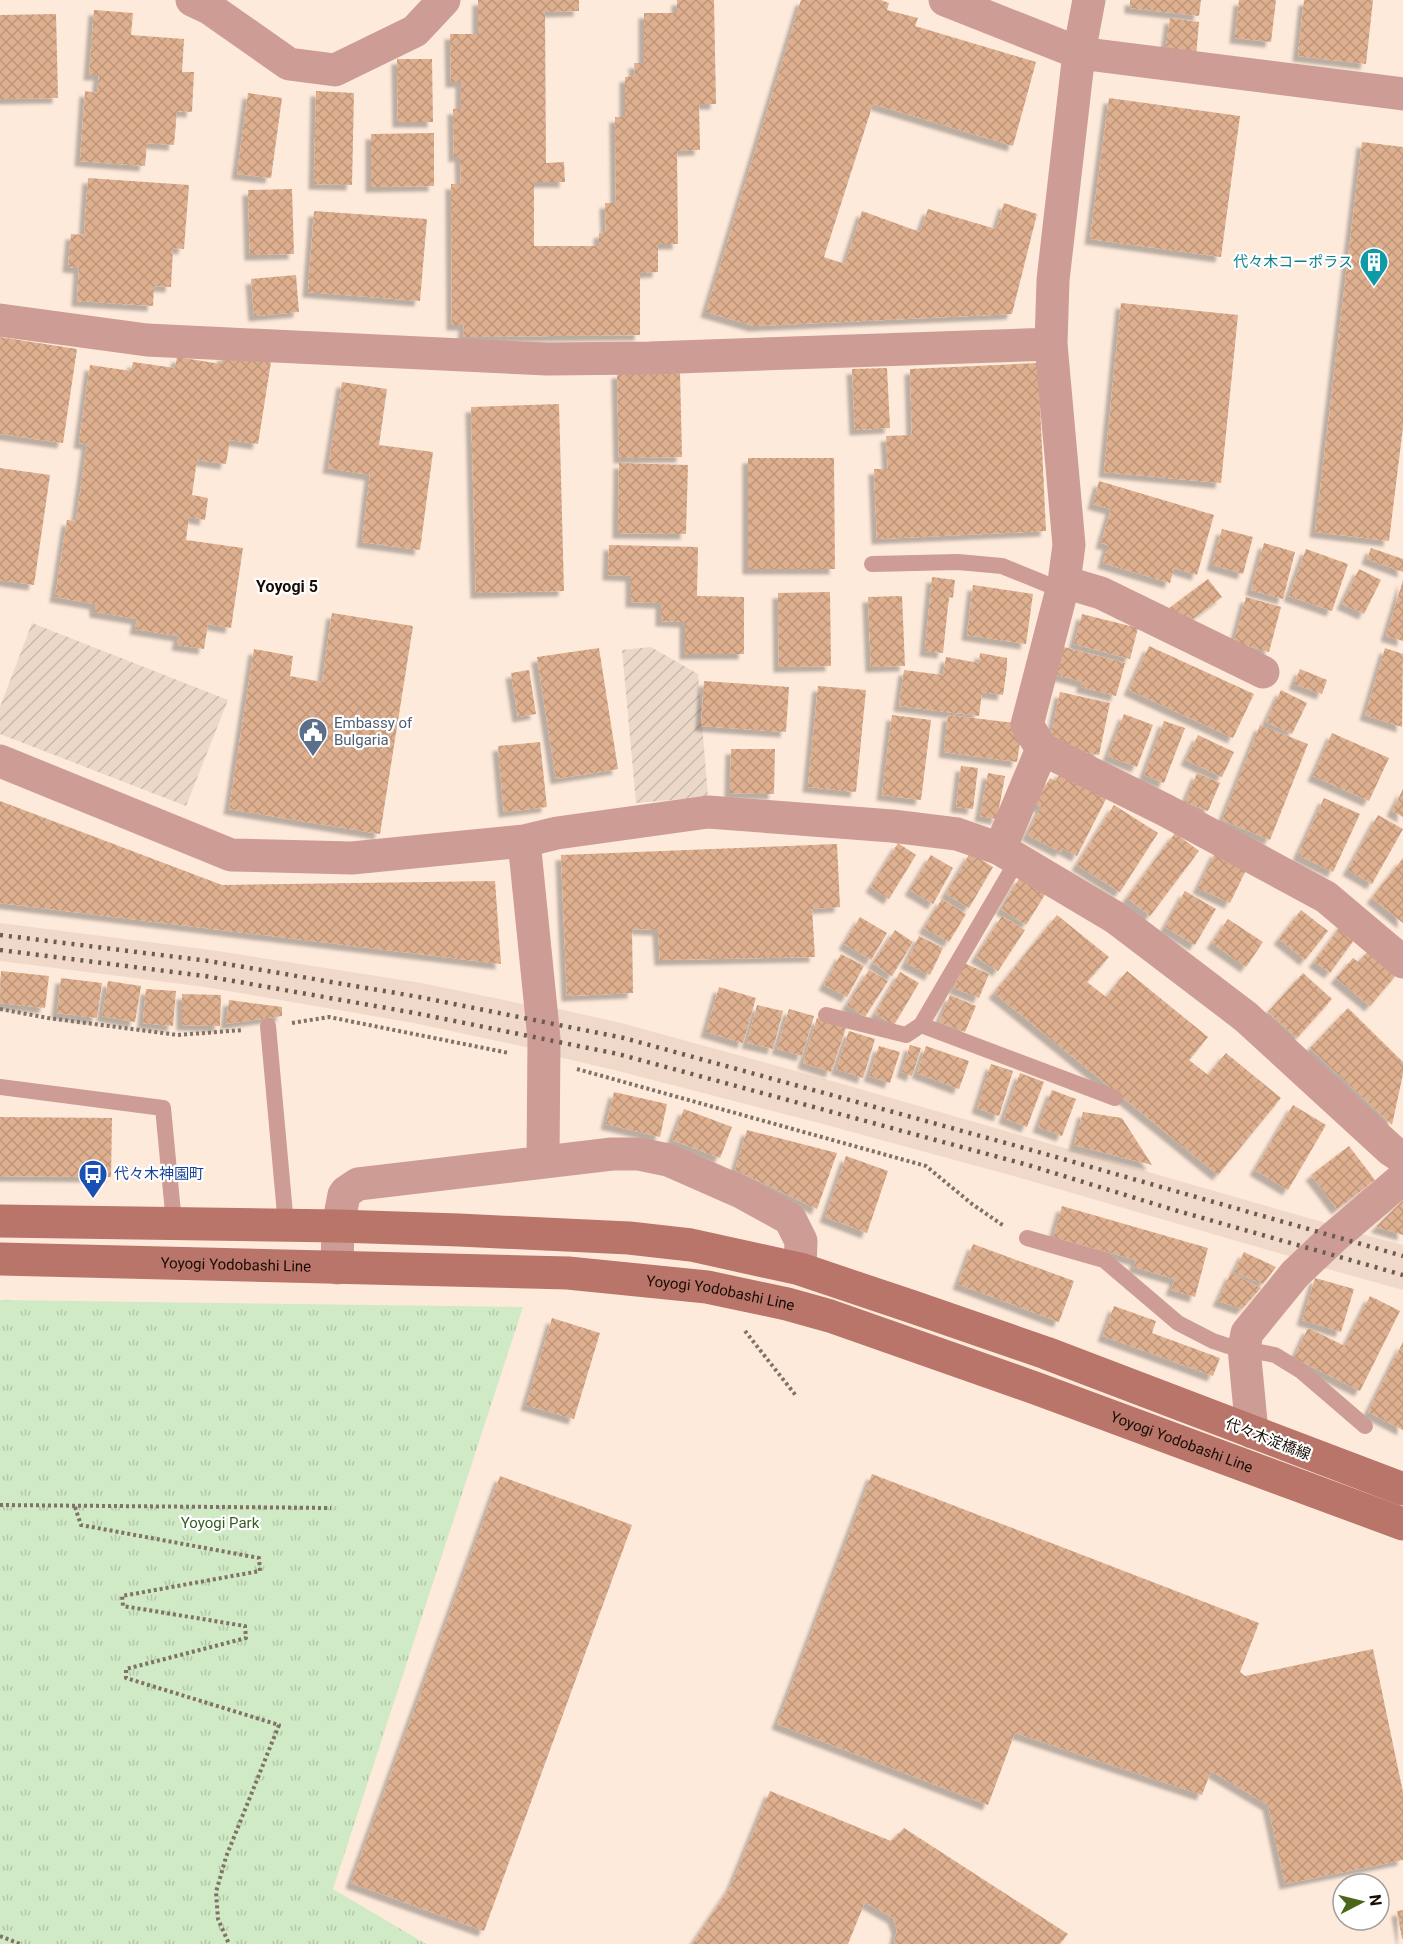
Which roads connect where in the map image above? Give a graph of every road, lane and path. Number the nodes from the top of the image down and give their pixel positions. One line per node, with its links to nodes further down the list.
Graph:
1 (192, 0): 2 (street)
2 (444, 0)
3 (945, 0): 5 (street)
4 (1089, 0): 5 (street)
5 (1079, 53): 6 (street); 8 (street)
6 (1403, 94)
7 (0, 320): 8 (street)
8 (1051, 344): 10 (street)
9 (872, 564): 10 (lane)
10 (1062, 586): 11 (street); 12 (street)
11 (1263, 672)
12 (1042, 749): 15 (street); 16 (street)
13 (0, 761): 14 (street)
14 (524, 841): 15 (street); 20 (street)
15 (1009, 854): 18 (lane); 23 (street)
16 (1403, 962)
17 (826, 1015): 18 (lane)
18 (921, 1025): 22 (lane)
19 (268, 1026): 28 (lane)
20 (544, 1060): 24 (street); 30 (path)
21 (0, 1087): 27 (lane)
22 (1115, 1098)
23 (1403, 1158)
24 (543, 1161): 29 (street); 33 (street)
25 (1403, 1178): 35 (street)
26 (0, 1221): 27 (street)
27 (174, 1223): 28 (street)
28 (286, 1225): 29 (street)
29 (338, 1226): 32 (street); 33 (street)
30 (1028, 1238): 35 (lane)
31 (0, 1259): 32 (street, Yoyogi Yodobashi Line)
32 (337, 1268): 43 (street, Yoyogi Yodobashi Line)
33 (800, 1269): 38 (street, 代々木淀橋線)
34 (744, 1329): 36 (path)
35 (1244, 1348): 37 (lane); 38 (street)
36 (797, 1397)
37 (1365, 1426)
38 (1252, 1432): 39 (street, 代々木淀橋線)
39 (1403, 1489)
40 (0, 1505): 41 (path)
41 (75, 1507): 42 (path); 46 (path)
42 (331, 1508)
43 (1403, 1524)
44 (0, 1936): 45 (path)
45 (20, 1944)
46 (229, 1944)

